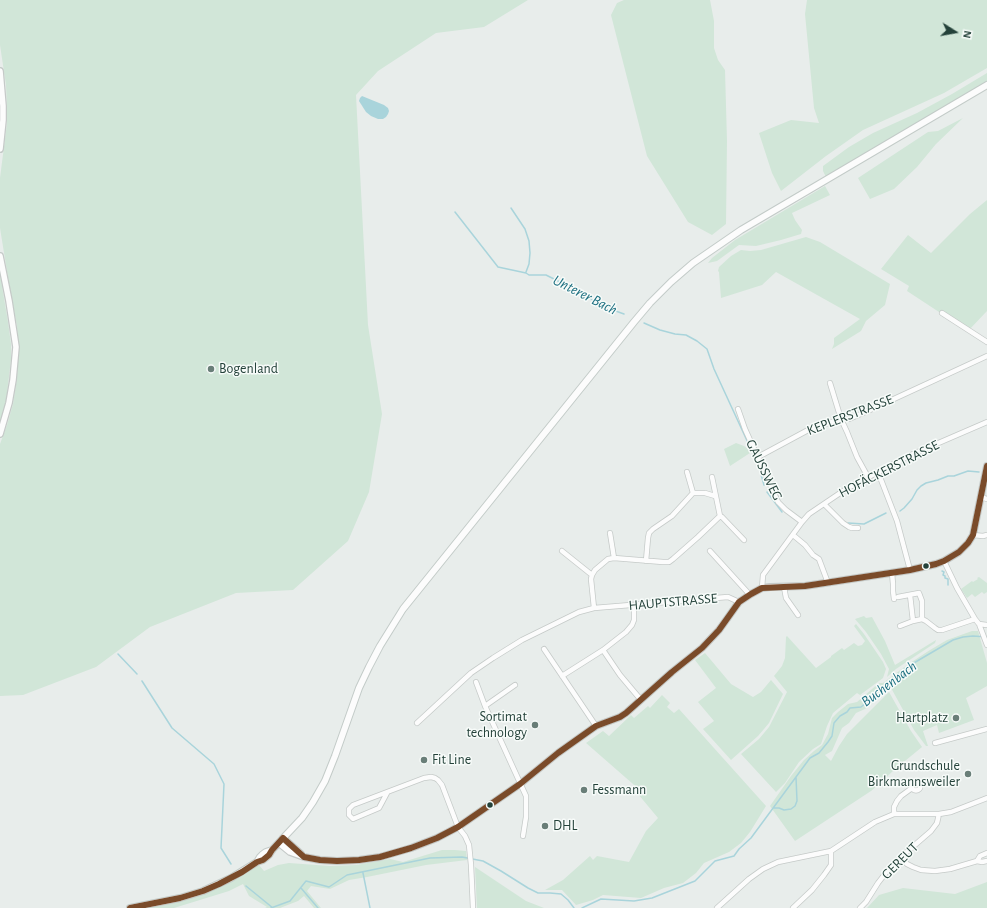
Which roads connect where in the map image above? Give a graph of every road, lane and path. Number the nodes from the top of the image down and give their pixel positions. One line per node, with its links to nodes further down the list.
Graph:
1 (0, 71): 3 (street)
2 (987, 85): 75 (main road)
3 (0, 149)
4 (0, 256): 12 (street)
5 (942, 313): 6 (street)
6 (987, 342)
7 (987, 356): 10 (street, KEPLERSTRASSE)
8 (830, 383): 10 (street)
9 (738, 409): 13 (street, GAUSSWEG)
10 (841, 419): 13 (street, KEPLERSTRASSE); 18 (street)
11 (987, 422): 16 (street, HOFÄCKERSTRASSE)
12 (0, 434)
13 (758, 457): 25 (street, GAUSSWEG)
14 (987, 466): 21 (street)
15 (687, 472): 19 (street)
16 (878, 472): 18 (street, HOFÄCKERSTRASSE); 37 (street)
17 (712, 477): 20 (street)
18 (868, 477): 23 (street, HOFÄCKERSTRASSE)
19 (693, 493): 20 (street); 35 (street)
20 (715, 496): 24 (street)
21 (980, 497): 22 (street); 29 (street)
22 (987, 498)
23 (824, 504): 25 (street, HOFÄCKERSTRASSE); 26 (street)
24 (720, 516): 31 (street); 35 (street)
25 (802, 522): 28 (street, HOFÄCKERSTRASSE)
26 (858, 528)
27 (610, 533): 34 (street)
28 (793, 534): 40 (street); 42 (street, HOFÄCKERSTRASSE)
29 (973, 535): 30 (street); 36 (street)
30 (987, 535)
31 (744, 540)
32 (710, 550): 43 (street)
33 (562, 551): 39 (street)
34 (614, 558): 35 (street); 39 (street)
35 (646, 561)
36 (944, 561): 37 (street); 50 (street)
37 (910, 570): 38 (street)
38 (892, 573): 40 (street); 44 (street)
39 (592, 575): 47 (street)
40 (828, 583): 41 (street)
41 (784, 587): 42 (street); 48 (street)
42 (762, 588): 43 (street)
43 (750, 595): 45 (street)
44 (910, 595): 49 (street); 51 (street)
45 (740, 602): 46 (street, HAUPTSTRASSE); 61 (street)
46 (634, 605): 47 (street, HAUPTSTRASSE); 57 (street)
47 (594, 608): 63 (street, HAUPTSTRASSE)
48 (798, 615)
49 (922, 619): 50 (street); 51 (street)
50 (974, 619): 52 (street)
51 (913, 621): 54 (street)
52 (979, 624): 53 (street); 55 (street)
53 (987, 625)
54 (900, 626)
55 (987, 645)
56 (544, 649): 58 (street)
57 (603, 650): 58 (street); 61 (street)
58 (562, 676): 64 (street)
59 (476, 682): 62 (street)
60 (514, 685): 62 (street)
61 (641, 700): 64 (street)
62 (485, 706): 67 (street)
63 (418, 723)
64 (596, 726): 67 (street)
65 (987, 729): 66 (street)
66 (935, 743)
67 (520, 784): 73 (street); 74 (street)
68 (912, 788): 71 (street)
69 (387, 793): 69 (street); 73 (street)
70 (987, 798): 72 (street)
71 (894, 814): 72 (street); 76 (street)
72 (939, 814): 78 (street, GEREUT)
73 (458, 827): 75 (street); 82 (street)
74 (522, 836)
75 (281, 841): 81 (main road)
76 (832, 850): 83 (street); 84 (street)
77 (987, 853): 79 (street)
78 (901, 857): 79 (street); 85 (street, GEREUT)
79 (977, 861): 80 (street)
80 (987, 861)
81 (130, 908)
82 (473, 908)
83 (717, 908)
84 (793, 908)
85 (860, 908)

